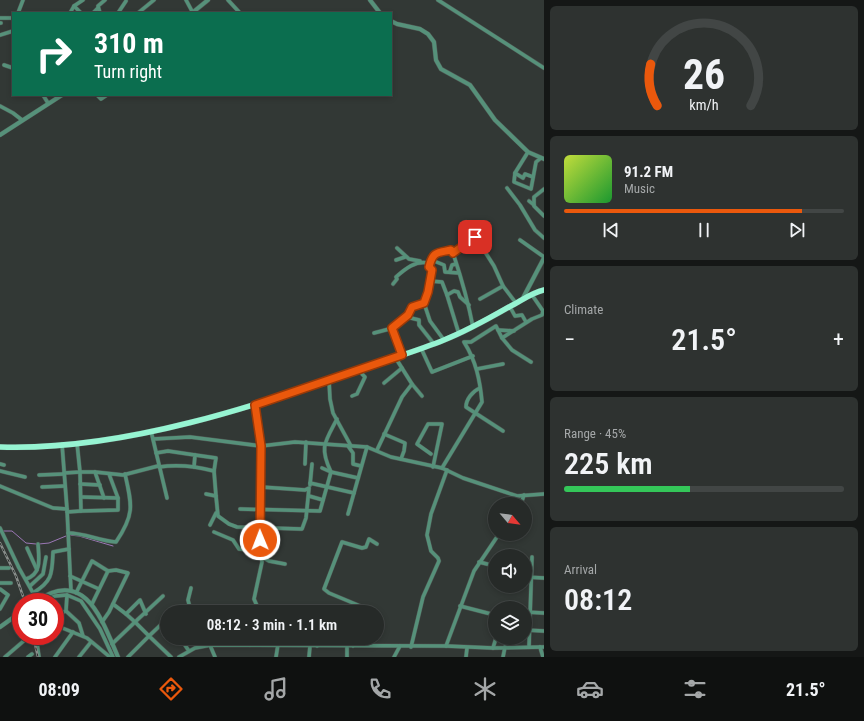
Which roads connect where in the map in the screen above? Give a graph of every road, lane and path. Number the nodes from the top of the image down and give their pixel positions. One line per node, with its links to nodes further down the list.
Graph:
1 (23, 0): 13 (street)
2 (83, 0): 11 (street)
3 (105, 0): 12 (street)
4 (127, 0): 18 (street)
5 (154, 0): 19 (street)
6 (186, 0): 20 (street)
7 (208, 0): 21 (street)
8 (228, 0): 22 (street)
9 (370, 0): 23 (street)
10 (438, 0): 30 (street)
11 (74, 6): 14 (street); 15 (street)
12 (98, 8): 16 (street); 17 (street)
13 (18, 12)
14 (71, 12)
15 (80, 12)
16 (94, 12)
17 (100, 12)
18 (119, 12)
19 (139, 12)
20 (192, 12)
21 (193, 12)
22 (239, 12)
23 (379, 12)
24 (0, 18): 25 (street)
25 (12, 18)
26 (392, 22): 38 (street)
27 (12, 31): 28 (street)
28 (0, 35)
29 (4, 65): 31 (street)
30 (543, 66)
31 (12, 68)
32 (44, 96): 34 (street)
33 (60, 96): 34 (street)
34 (48, 103): 36 (street)
35 (0, 106): 36 (street)
36 (22, 120): 37 (street)
37 (0, 135)
38 (528, 152): 39 (street); 42 (street)
39 (542, 159): 41 (street)
40 (539, 165): 41 (street)
41 (534, 168): 43 (street)
42 (515, 173): 43 (street); 43 (street)
43 (533, 177)
44 (507, 188): 51 (street)
45 (544, 189): 47 (street)
46 (529, 201): 47 (street)
47 (534, 205): 48 (street)
48 (544, 216)
49 (466, 222): 50 (street)
50 (475, 237): 54 (street); 66 (street)
51 (544, 238)
52 (520, 240): 56 (street)
53 (396, 248): 55 (street)
54 (453, 253): 58 (street); 60 (street)
55 (405, 257): 57 (street); 59 (street)
56 (544, 258): 70 (street)
57 (396, 260)
58 (434, 260): 61 (street); 62 (street)
59 (421, 261): 61 (street); 65 (street)
60 (456, 264): 62 (street); 63 (street)
61 (429, 267): 64 (street)
62 (450, 271): 63 (street)
63 (459, 273): 74 (street)
64 (430, 281): 68 (street); 72 (street)
65 (393, 284)
66 (503, 286): 71 (street); 73 (street)
67 (544, 290): 69 (highway)
68 (447, 295): 74 (street); 84 (street)
69 (532, 295): 70 (highway); 76 (street)
70 (523, 298): 73 (highway)
71 (480, 299)
72 (424, 303): 77 (street); 86 (street)
73 (516, 303): 75 (highway)
74 (469, 305): 79 (street)
75 (510, 307): 78 (street); 79 (highway)
76 (544, 311): 78 (street)
77 (405, 318): 80 (street); 87 (street)
78 (526, 322): 82 (street)
79 (473, 327): 84 (highway)
80 (392, 328): 83 (street); 89 (street)
81 (498, 330): 82 (street); 85 (street); 90 (street)
82 (514, 331): 85 (street)
83 (374, 333)
84 (459, 334): 86 (highway)
85 (502, 338): 92 (street)
86 (444, 340): 87 (highway)
87 (434, 344): 88 (highway)
88 (421, 348): 89 (highway); 90 (street)
89 (402, 355): 91 (highway)
90 (473, 356): 96 (street)
91 (395, 357): 94 (highway); 95 (street)
92 (531, 362)
93 (503, 364): 96 (street)
94 (363, 368): 97 (highway); 101 (street)
95 (402, 368): 98 (street); 99 (street)
96 (477, 370): 100 (street)
97 (329, 380): 103 (highway); 105 (street)
98 (384, 383)
99 (412, 384): 102 (street); 108 (street)
100 (480, 388): 104 (street); 104 (street)
101 (352, 396)
102 (422, 396)
103 (255, 405): 106 (highway); 115 (street)
104 (476, 414): 107 (street); 130 (street)
105 (337, 419): 113 (street); 116 (street)
106 (151, 431): 109 (street); 111 (highway)
107 (503, 431)
108 (384, 434): 118 (street); 122 (street)
109 (153, 439): 115 (street); 119 (street)
110 (306, 442): 113 (street); 115 (street); 123 (street)
111 (78, 443): 112 (highway); 134 (street)
112 (62, 444): 114 (highway); 137 (street)
113 (324, 444): 116 (street); 136 (street)
114 (0, 446)
115 (261, 446): 149 (street)
116 (349, 446): 117 (street); 126 (street)
117 (367, 447): 118 (street); 126 (street)
118 (377, 450): 122 (street)
119 (156, 453): 121 (street); 127 (street)
120 (431, 454): 128 (street)
121 (195, 455): 125 (street); 133 (street)
122 (401, 459): 128 (street)
123 (306, 464)
124 (312, 464): 144 (street)
125 (194, 466): 127 (street); 133 (street)
126 (362, 466): 142 (street)
127 (158, 467): 139 (street); 161 (street)
128 (433, 467): 130 (street)
129 (322, 468): 136 (street)
130 (442, 468): 131 (street)
131 (447, 470): 155 (street); 246 (street)
132 (0, 471): 141 (street)
133 (214, 471): 156 (street)
134 (80, 472): 135 (street); 137 (street); 143 (street)
135 (95, 472): 138 (street); 145 (street)
136 (331, 472): 142 (street); 150 (street)
137 (64, 473): 140 (street); 147 (street)
138 (109, 474): 139 (street); 160 (street)
139 (125, 474): 174 (street)
140 (39, 475)
141 (25, 477)
142 (358, 478): 152 (street)
143 (80, 484): 145 (street); 158 (street)
144 (310, 484): 150 (street); 151 (street)
145 (100, 485): 159 (street)
146 (0, 486): 165 (street)
147 (65, 486): 148 (street); 165 (street)
148 (42, 487)
149 (261, 487): 151 (street); 163 (street)
150 (327, 487): 152 (street); 162 (street)
151 (310, 488): 157 (street)
152 (354, 493): 169 (street)
153 (206, 494): 156 (street)
154 (544, 494): 155 (street)
155 (524, 495)
156 (216, 496): 168 (street)
157 (309, 496): 162 (street); 167 (street)
158 (81, 497): 159 (street); 166 (street)
159 (104, 498): 160 (street)
160 (118, 498): 166 (street)
161 (167, 498)
162 (323, 500): 167 (street)
163 (261, 508): 164 (street); 167 (street); 171 (street)
164 (240, 509)
165 (67, 510): 166 (street); 174 (street)
166 (81, 511)
167 (307, 511): 171 (street)
168 (216, 513): 170 (street); 171 (street)
169 (348, 514)
170 (210, 525)
171 (259, 527): 181 (street)
172 (0, 528): 192 (street)
173 (214, 532): 181 (street)
174 (68, 533): 179 (street)
175 (494, 541): 182 (street)
176 (38, 544): 187 (street)
177 (377, 544): 211 (street)
178 (27, 548): 187 (street)
179 (69, 550): 189 (street); 201 (street)
180 (46, 557): 196 (street)
181 (261, 557): 183 (street); 210 (street)
182 (480, 562): 184 (street); 212 (street)
183 (285, 564)
184 (488, 564)
185 (0, 568): 186 (street)
186 (10, 568)
187 (37, 570): 192 (street)
188 (108, 571): 193 (street); 199 (street); 208 (street)
189 (70, 576): 193 (street); 200 (street)
190 (532, 577): 191 (street)
191 (544, 578)
192 (26, 579): 196 (street)
193 (82, 581): 199 (street); 202 (street)
194 (0, 583): 195 (street)
195 (11, 583)
196 (30, 586): 201 (street)
197 (191, 588): 209 (street)
198 (0, 589): 213 (street)
199 (99, 589): 207 (street)
200 (71, 591): 202 (street); 203 (street)
201 (33, 592)
202 (76, 592): 207 (street)
203 (50, 593)
204 (67, 595): 205 (street); 214 (street); 262 (street)
205 (64, 596)
206 (163, 596): 219 (street)
207 (92, 604): 222 (street)
208 (113, 604): 218 (street); 222 (street)
209 (189, 605)
210 (257, 605)
211 (358, 605)
212 (460, 606): 217 (street); 245 (street)
213 (0, 609)
214 (66, 611): 229 (street)
215 (532, 612): 216 (street)
216 (544, 612)
217 (488, 613)
218 (126, 614): 219 (street); 221 (street)
219 (146, 614): 221 (street)
220 (12, 618): 223 (street)
221 (135, 622): 230 (street); 232 (street)
222 (103, 624): 232 (street)
223 (0, 627)
224 (160, 627): 230 (street)
225 (64, 628): 228 (street)
226 (532, 630): 227 (street)
227 (544, 631)
228 (73, 632): 229 (street); 259 (street)
229 (83, 636): 231 (street)
230 (149, 636): 264 (street); 265 (street)
231 (91, 642): 260 (street); 261 (street)
232 (112, 644): 263 (street)
233 (18, 645): 256 (street)
234 (37, 645): 258 (street)
235 (185, 645): 252 (street)
236 (211, 645): 252 (street); 255 (street)
237 (250, 645): 239 (street)
238 (494, 645): 251 (street)
239 (278, 646): 240 (street); 268 (street)
240 (310, 646): 241 (street); 269 (street)
241 (317, 646): 242 (street)
242 (347, 646): 243 (street); 270 (street)
243 (353, 646): 244 (street)
244 (400, 646): 246 (street); 271 (street)
245 (446, 646): 246 (street); 250 (street)
246 (411, 647)
247 (505, 647): 248 (street); 251 (street); 273 (street)
248 (529, 647): 249 (street)
249 (542, 647): 274 (street)
250 (467, 648): 251 (street); 272 (street)
251 (493, 648)
252 (189, 651): 266 (street)
253 (0, 654): 256 (street)
254 (32, 654): 257 (street)
255 (214, 655): 267 (street)
256 (3, 657)
257 (28, 657)
258 (39, 657)
259 (55, 657)
260 (79, 657)
261 (110, 657)
262 (113, 657)
263 (118, 657)
264 (128, 657)
265 (171, 657)
266 (179, 657)
267 (209, 657)
268 (276, 657)
269 (309, 657)
270 (347, 657)
271 (394, 657)
272 (466, 657)
273 (503, 657)
274 (543, 657)

